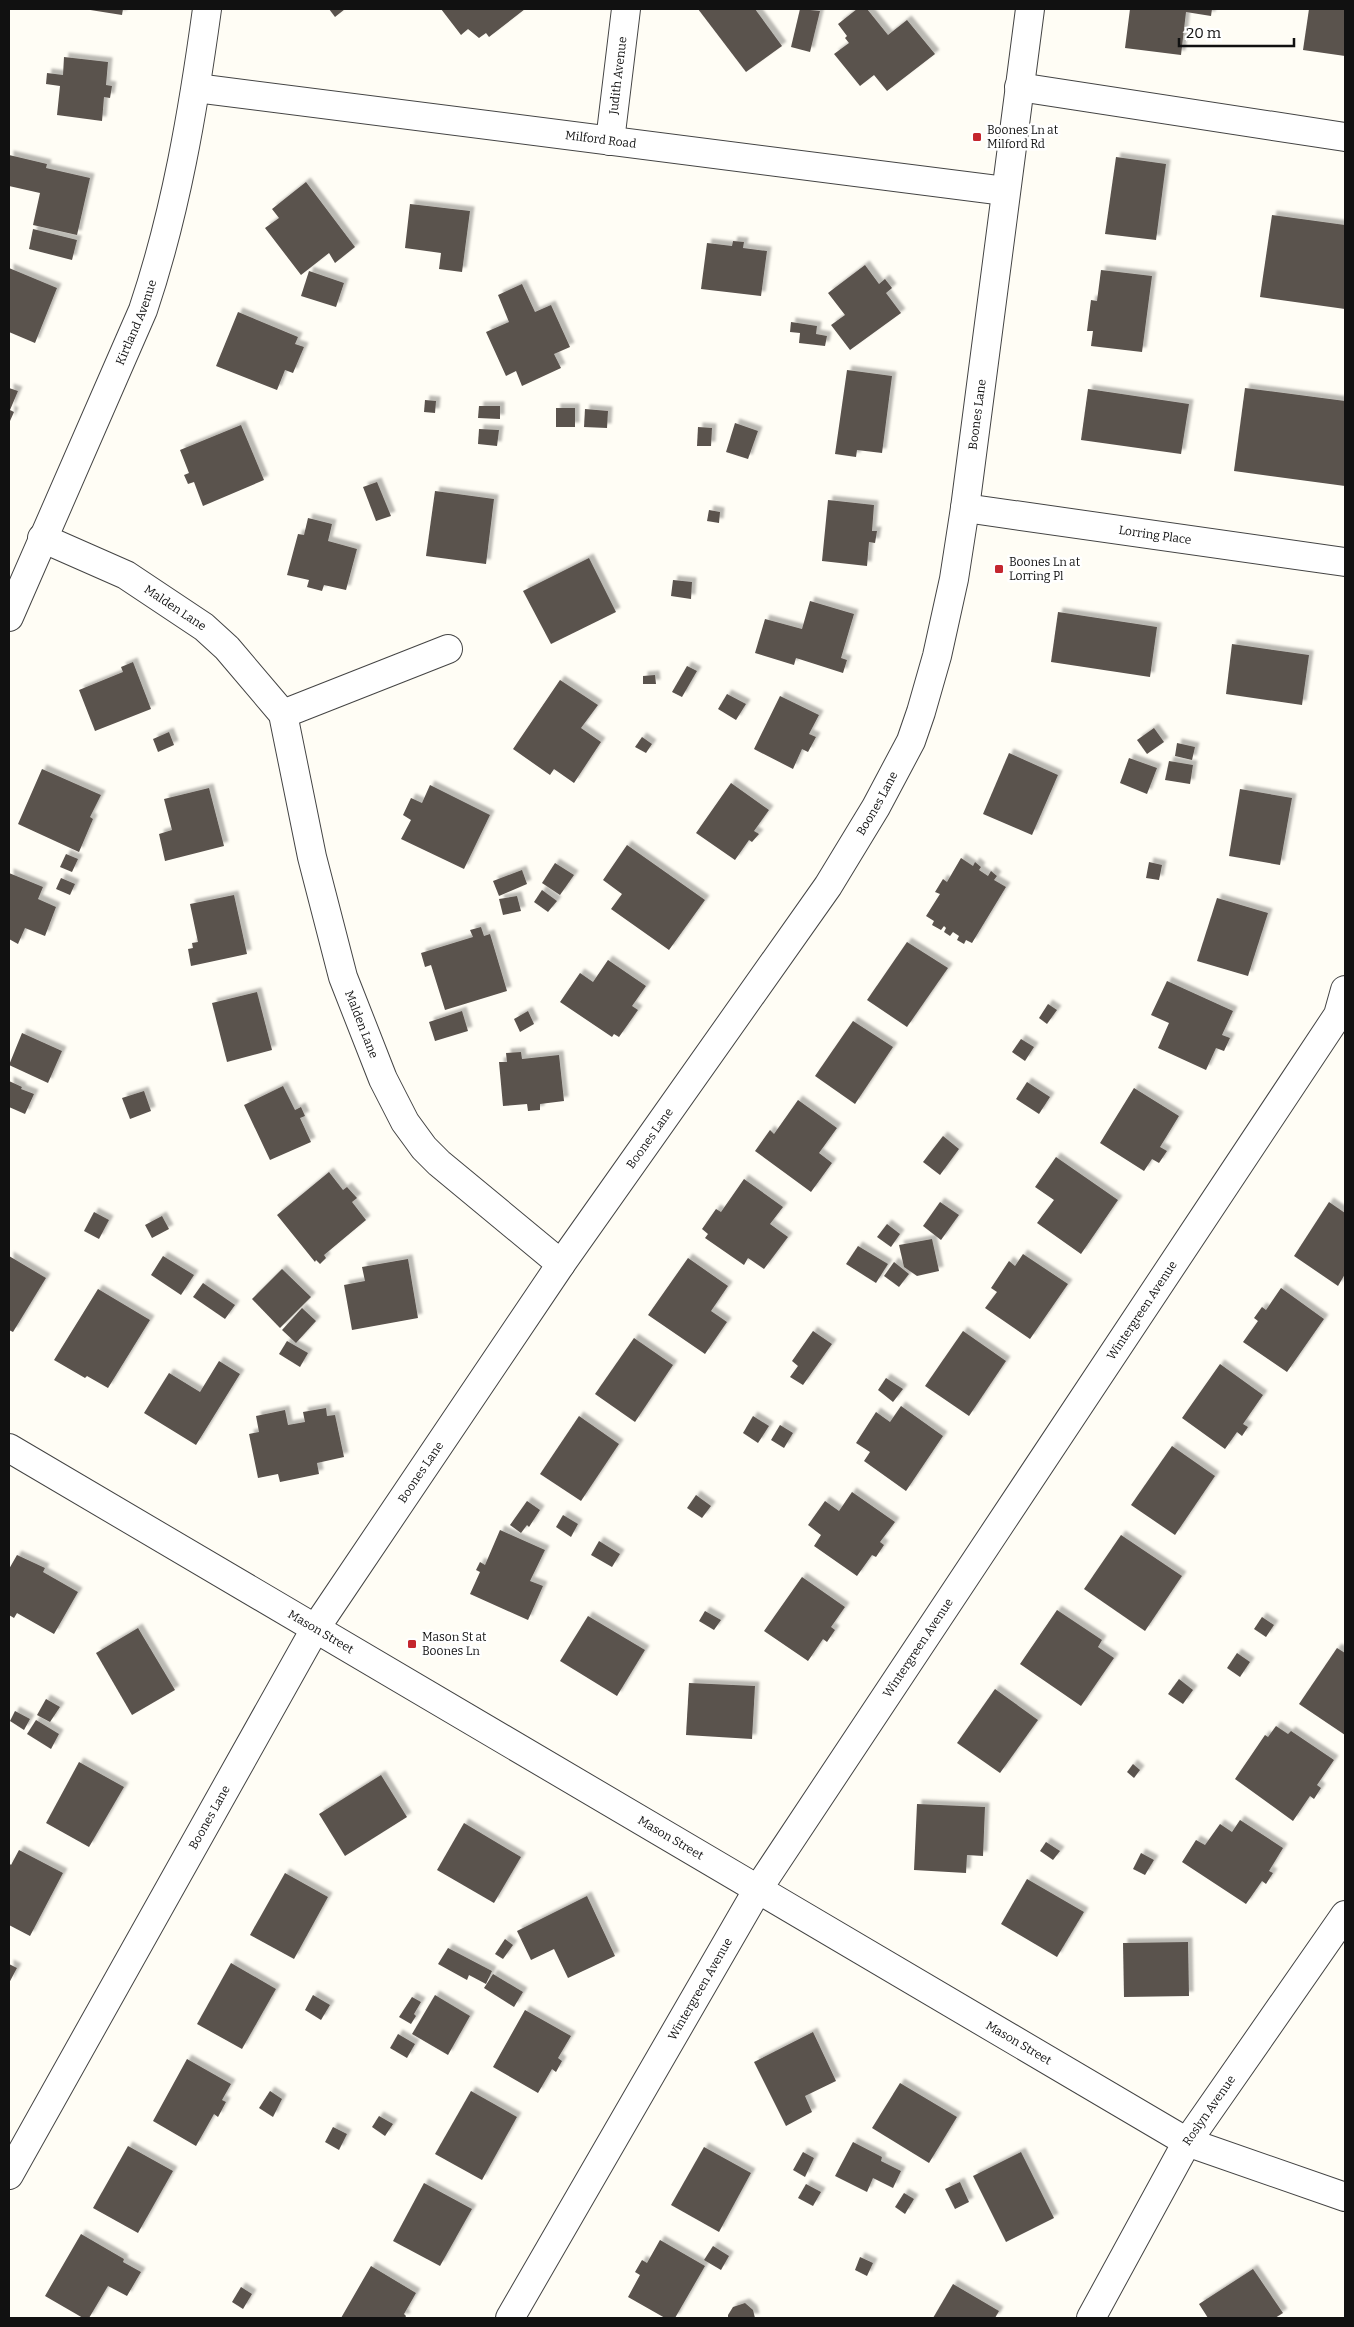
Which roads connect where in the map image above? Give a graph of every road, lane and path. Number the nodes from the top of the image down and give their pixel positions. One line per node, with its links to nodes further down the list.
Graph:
1 (207, 9): 5 (street, Kirtland Avenue)
2 (626, 9): 7 (street, Judith Avenue)
3 (1030, 9): 4 (street, Boones Lane)
4 (1020, 87): 6 (street); 8 (street, Boones Lane)
5 (196, 88): 7 (street, Milford Road); 10 (street, Kirtland Avenue)
6 (1345, 138)
7 (610, 141): 8 (street, Milford Road)
8 (1005, 192): 9 (street, Boones Lane)
9 (965, 508): 11 (street, Lorring Place); 16 (street, Boones Lane)
10 (42, 538): 12 (street, Kirtland Avenue); 14 (street, Malden Lane)
11 (1345, 562)
12 (9, 617)
13 (448, 649): 14 (street)
14 (283, 714): 16 (street, Malden Lane)
15 (1343, 1007): 19 (street, Wintergreen Avenue)
16 (561, 1264): 18 (street, Boones Lane)
17 (9, 1448): 18 (street, Mason Street)
18 (315, 1629): 19 (street, Mason Street); 22 (street, Boones Lane)
19 (758, 1889): 21 (street, Mason Street); 24 (street, Wintergreen Avenue)
20 (1345, 1915): 21 (street, Roslyn Avenue)
21 (1187, 2142): 23 (street, Mason Street); 25 (street, Roslyn Avenue)
22 (9, 2175)
23 (1345, 2197)
24 (510, 2318)
25 (1091, 2318)

